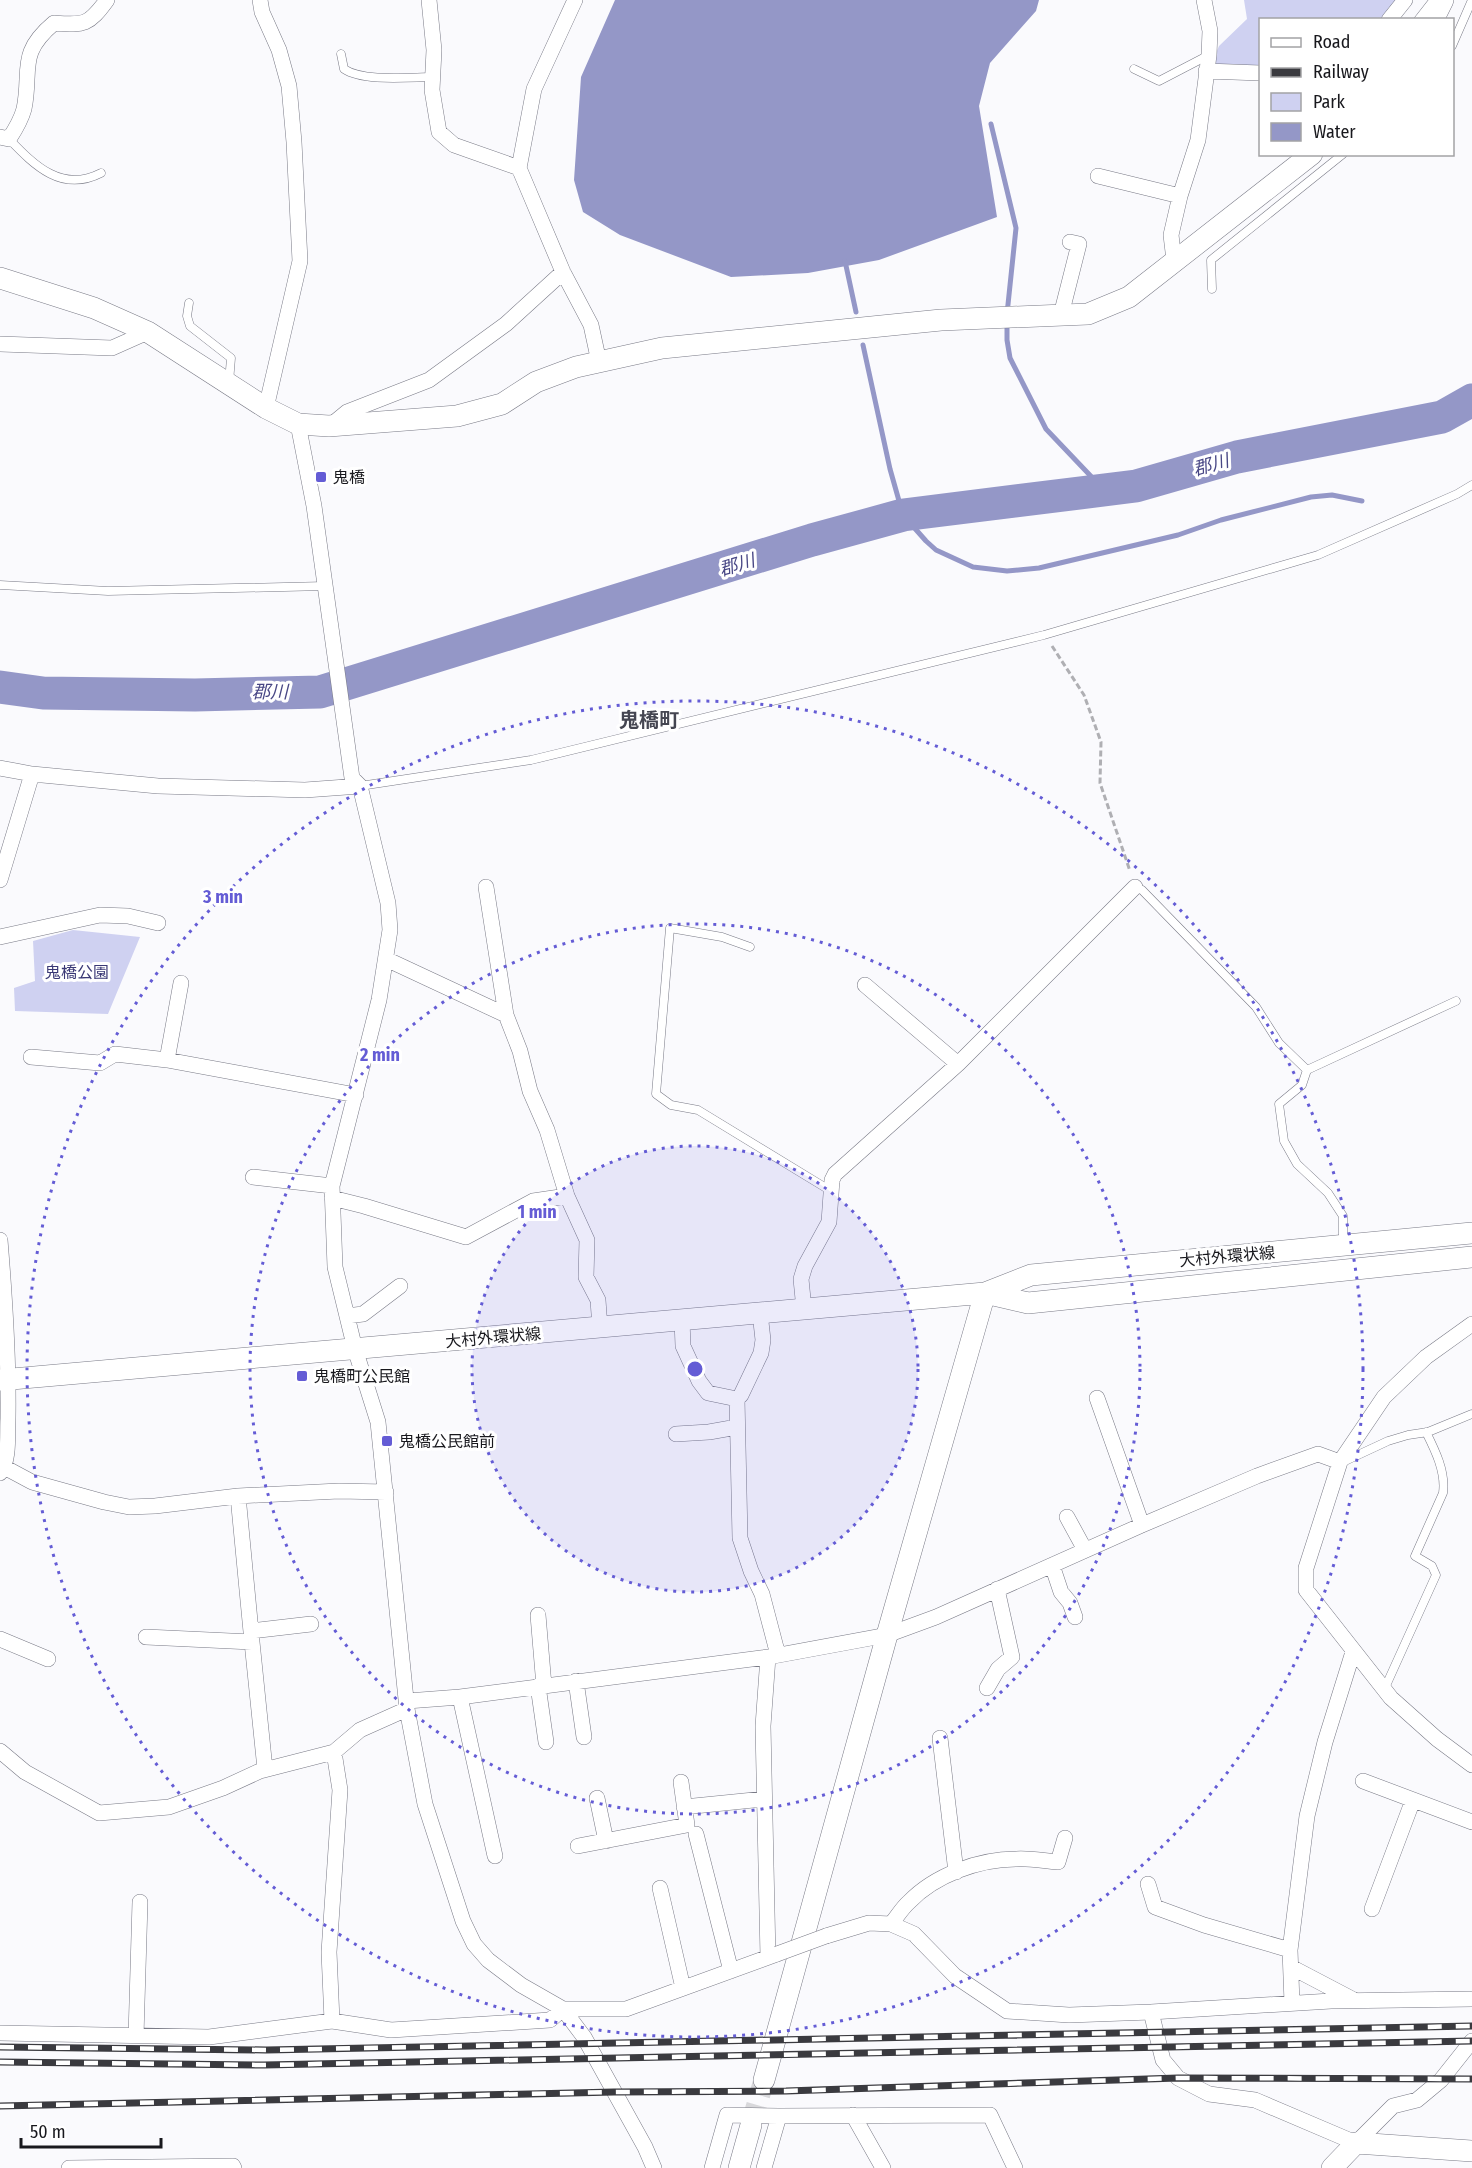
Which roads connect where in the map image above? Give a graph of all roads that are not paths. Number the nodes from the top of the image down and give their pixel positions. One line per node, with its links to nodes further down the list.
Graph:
1 (107, 0): 22 (street)
2 (261, 0): 40 (street)
3 (429, 0): 14 (street)
4 (441, 0): 14 (street)
5 (575, 0): 25 (street)
6 (1204, 0): 17 (street)
7 (1405, 0): 11 (street)
8 (1434, 0): 12 (lane)
9 (1443, 0): 13 (street)
10 (1472, 0): 15 (lane)
11 (1391, 18)
12 (1420, 18)
13 (1434, 18)
14 (433, 32): 21 (street)
15 (1454, 41)
16 (341, 54): 21 (lane)
17 (1209, 55): 18 (lane); 19 (street)
18 (1134, 69)
19 (1206, 71): 20 (street); 28 (street)
20 (1259, 73)
21 (433, 78): 25 (street)
22 (4, 138): 26 (lane)
23 (1309, 156): 30 (street)
24 (1341, 156): 33 (lane)
25 (519, 168): 31 (street)
26 (101, 173)
27 (1098, 176): 28 (street)
28 (1180, 196): 30 (street)
29 (1070, 242): 35 (street)
30 (1174, 260): 35 (street)
31 (563, 272): 38 (street); 42 (street)
32 (0, 278): 36 (street)
33 (1212, 289)
34 (189, 303): 39 (lane)
35 (1061, 315): 38 (street)
36 (148, 333): 37 (street); 39 (street)
37 (0, 344)
38 (599, 362): 42 (street)
39 (229, 384): 40 (street)
40 (267, 408): 41 (street)
41 (298, 424): 42 (street); 45 (street)
42 (329, 426)
43 (1472, 485): 48 (lane)
44 (0, 585): 45 (lane)
45 (326, 591): 48 (street)
46 (0, 768): 47 (street)
47 (32, 774): 48 (street); 49 (street)
48 (356, 782): 55 (street)
49 (0, 880)
50 (486, 887): 59 (street)
51 (1135, 887): 62 (street); 63 (lane)
52 (158, 923): 53 (street)
53 (0, 937)
54 (750, 947): 66 (lane)
55 (386, 959): 59 (street); 64 (street)
56 (181, 983): 61 (street)
57 (865, 985): 62 (street)
58 (1456, 1001): 63 (lane)
59 (506, 1015): 68 (street)
60 (31, 1057): 61 (street)
61 (167, 1060): 64 (street)
62 (958, 1064): 66 (street)
63 (1307, 1070): 71 (lane)
64 (356, 1095): 67 (street)
65 (253, 1177): 67 (street)
66 (831, 1191): 75 (street)
67 (332, 1192): 68 (street); 77 (street)
68 (567, 1196): 80 (street)
69 (1472, 1233): 71 (street, 大村外環状線)
70 (0, 1240): 82 (street)
71 (1343, 1245): 74 (street, 大村外環状線)
72 (1472, 1257): 74 (street, 大村外環状線)
73 (400, 1286): 77 (street)
74 (985, 1293): 75 (street, 大村外環状線); 101 (street)
75 (804, 1309): 76 (street, 大村外環状線)
76 (760, 1313): 78 (street, 大村外環状線); 84 (street)
77 (347, 1316): 81 (street)
78 (682, 1320): 80 (street, 大村外環状線); 84 (street)
79 (1472, 1324): 89 (street)
80 (600, 1328): 81 (street, 大村外環状線)
81 (355, 1349): 82 (street, 大村外環状線); 91 (street)
82 (4, 1379): 90 (street)
83 (1096, 1398): 94 (street)
84 (737, 1399): 86 (street)
85 (1472, 1414): 87 (lane)
86 (737, 1427): 88 (street); 106 (street)
87 (1426, 1432): 89 (lane); 111 (lane)
88 (676, 1434)
89 (1340, 1462): 94 (street); 105 (street)
90 (2, 1470): 92 (street)
91 (386, 1492): 92 (street); 113 (street)
92 (238, 1496): 103 (street)
93 (1067, 1517): 95 (street)
94 (1142, 1525): 95 (street)
95 (1085, 1550): 96 (street)
96 (1052, 1565): 97 (street); 99 (street)
97 (997, 1589): 101 (street); 110 (street)
98 (538, 1615): 109 (street)
99 (1075, 1617)
100 (311, 1624): 103 (street)
101 (887, 1635): 106 (street); 153 (street)
102 (146, 1636): 103 (street)
103 (252, 1636): 120 (street)
104 (0, 1639): 107 (street)
105 (1353, 1652): 111 (street); 139 (street)
106 (773, 1656): 108 (street); 124 (street)
107 (48, 1659)
108 (576, 1681): 109 (street); 114 (street)
109 (541, 1686): 112 (street); 116 (street)
110 (987, 1688)
111 (1384, 1690): 119 (street)
112 (460, 1697): 113 (street); 132 (street)
113 (407, 1705): 118 (street); 147 (street)
114 (584, 1737)
115 (940, 1738): 133 (street)
116 (546, 1742)
117 (0, 1751): 118 (street)
118 (334, 1752): 149 (street)
119 (1472, 1765)
120 (265, 1769)
121 (1363, 1781): 125 (street)
122 (681, 1782): 126 (street)
123 (597, 1798): 130 (street)
124 (764, 1799): 126 (street); 140 (street)
125 (1413, 1800): 127 (street); 137 (street)
126 (684, 1807): 130 (street)
127 (1472, 1822)
128 (696, 1834): 142 (street)
129 (1065, 1838): 133 (street)
130 (606, 1841): 131 (street)
131 (578, 1846)
132 (495, 1856)
133 (956, 1872): 138 (street)
134 (1148, 1884): 139 (street)
135 (660, 1888): 143 (street)
136 (140, 1902): 151 (street)
137 (1372, 1909)
138 (891, 1924): 140 (street, bridge); 148 (street)
139 (1290, 1950): 141 (street)
140 (773, 1956): 142 (street)
141 (1291, 1967): 145 (street); 146 (street)
142 (731, 1971): 143 (street)
143 (683, 1988): 147 (street)
144 (1472, 1999): 145 (street)
145 (1356, 2001): 146 (street)
146 (1292, 2003): 148 (street)
147 (563, 2009): 149 (street); 161 (street)
148 (1151, 2012): 157 (street)
149 (332, 2021): 151 (street)
150 (0, 2033): 151 (street)
151 (136, 2036)
152 (1472, 2041): 157 (street)
153 (764, 2080)
154 (853, 2115): 155 (street); 165 (street); 166 (street)
155 (779, 2116): 162 (street); 164 (street)
156 (751, 2125): 163 (street)
157 (1356, 2143): 158 (street); 167 (street)
158 (1472, 2151)
159 (69, 2168): 160 (street)
160 (234, 2168)
161 (654, 2168)
162 (712, 2168)
163 (739, 2168)
164 (764, 2168)
165 (883, 2168)
166 (1015, 2168)
167 (1332, 2168)

